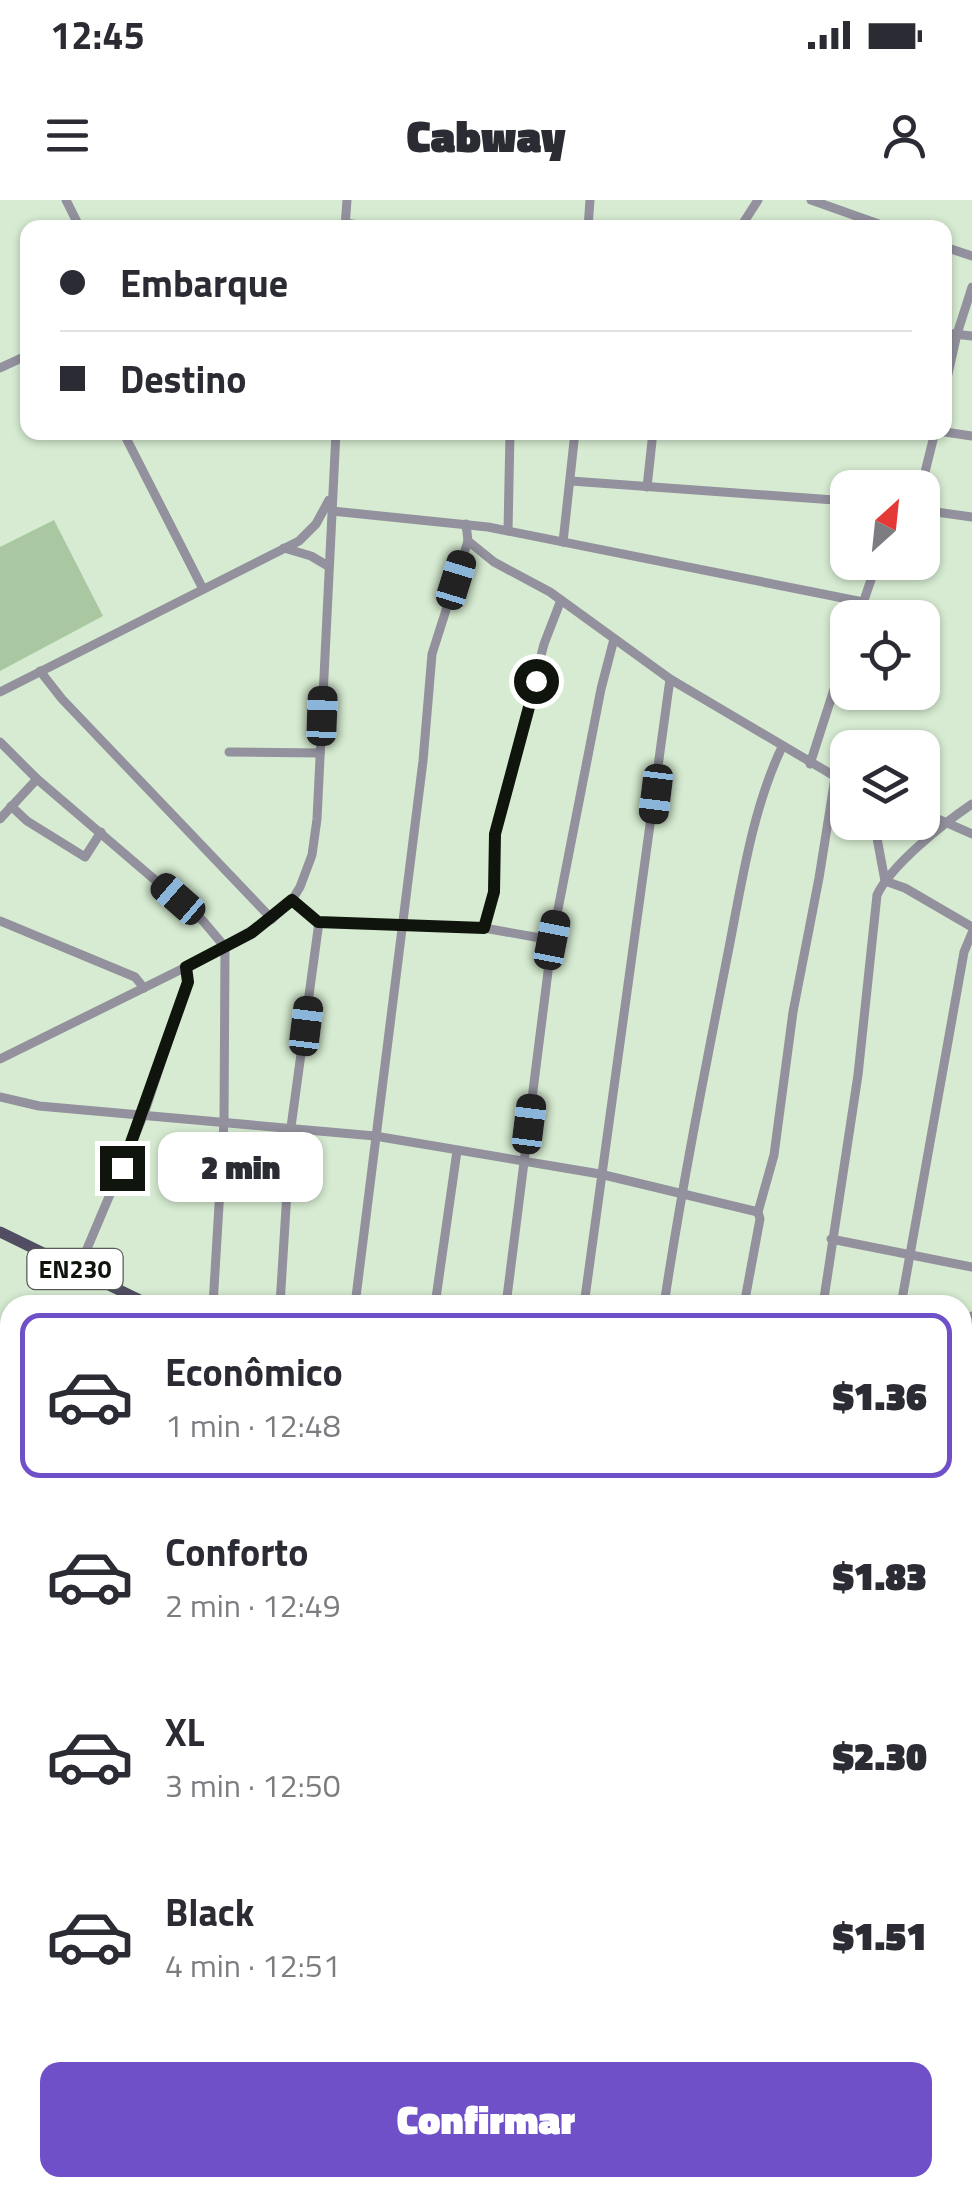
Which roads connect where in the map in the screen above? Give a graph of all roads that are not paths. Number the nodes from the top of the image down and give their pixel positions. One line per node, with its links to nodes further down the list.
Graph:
1 (811, 200): 2 (street)
2 (867, 220)
3 (972, 287): 4 (street)
4 (952, 332)
5 (126, 440): 27 (street)
6 (336, 440): 14 (street)
7 (510, 440): 20 (street)
8 (574, 440): 12 (street)
9 (652, 440): 13 (street)
10 (933, 440): 11 (street)
11 (926, 470)
12 (571, 481): 13 (street); 23 (street)
13 (647, 487): 15 (street)
14 (333, 489): 16 (street); 21 (street)
15 (830, 499)
16 (332, 511): 19 (street); 24 (street)
17 (940, 513): 18 (street)
18 (972, 517)
19 (466, 524): 20 (street); 22 (street)
20 (508, 531): 23 (street)
21 (306, 536): 24 (street); 25 (street)
22 (468, 541): 28 (street); 56 (street)
23 (564, 542): 29 (street)
24 (330, 544): 26 (street)
25 (282, 548): 26 (street); 27 (street)
26 (328, 566): 38 (street)
27 (203, 589): 31 (street)
28 (561, 600): 30 (street); 57 (street)
29 (853, 600)
30 (614, 640): 32 (street); 59 (street)
31 (40, 671): 33 (street); 53 (street)
32 (670, 679): 36 (street); 71 (street)
33 (0, 692)
34 (830, 702): 39 (street)
35 (0, 742): 41 (street)
36 (782, 746): 39 (street); 72 (street)
37 (229, 752): 38 (street)
38 (320, 753): 52 (street)
39 (810, 764): 40 (street)
40 (830, 775)
41 (37, 779): 43 (street); 48 (street)
42 (972, 804): 47 (street)
43 (11, 806): 46 (street); 48 (street)
44 (830, 811): 73 (street)
45 (940, 818): 47 (street)
46 (0, 819)
47 (947, 821): 49 (street); 51 (street)
48 (101, 832): 60 (street)
49 (972, 834)
50 (877, 840): 51 (street)
51 (884, 881): 58 (street); 75 (street)
52 (292, 900): 53 (street); 55 (street)
53 (272, 919): 60 (street)
54 (0, 921): 62 (street)
55 (318, 922): 56 (street); 67 (street)
56 (402, 923): 57 (street); 68 (street)
57 (484, 928): 59 (street)
58 (972, 930): 76 (street)
59 (552, 940): 70 (street)
60 (225, 947): 61 (street); 66 (street)
61 (186, 967): 62 (street); 65 (street)
62 (144, 988): 63 (street)
63 (0, 1059)
64 (0, 1097): 65 (street)
65 (144, 1114): 66 (street); 78 (street)
66 (224, 1122): 67 (street); 80 (street)
67 (292, 1127): 68 (street); 81 (street)
68 (376, 1136): 69 (street); 82 (street)
69 (457, 1151): 70 (street); 83 (street)
70 (524, 1161): 71 (street); 84 (street)
71 (600, 1174): 72 (street); 85 (street)
72 (681, 1192): 73 (street); 86 (street)
73 (758, 1212): 87 (street)
74 (0, 1232): 78 (main road, EN230)
75 (831, 1239): 76 (street); 88 (street)
76 (910, 1255): 77 (street); 89 (street)
77 (972, 1267)
78 (78, 1270): 79 (main road, EN230)
79 (118, 1295)
80 (214, 1295)
81 (281, 1295)
82 (356, 1295)
83 (436, 1295)
84 (507, 1295)
85 (585, 1295)
86 (666, 1295)
87 (746, 1295)
88 (824, 1295)
89 (902, 1295)

